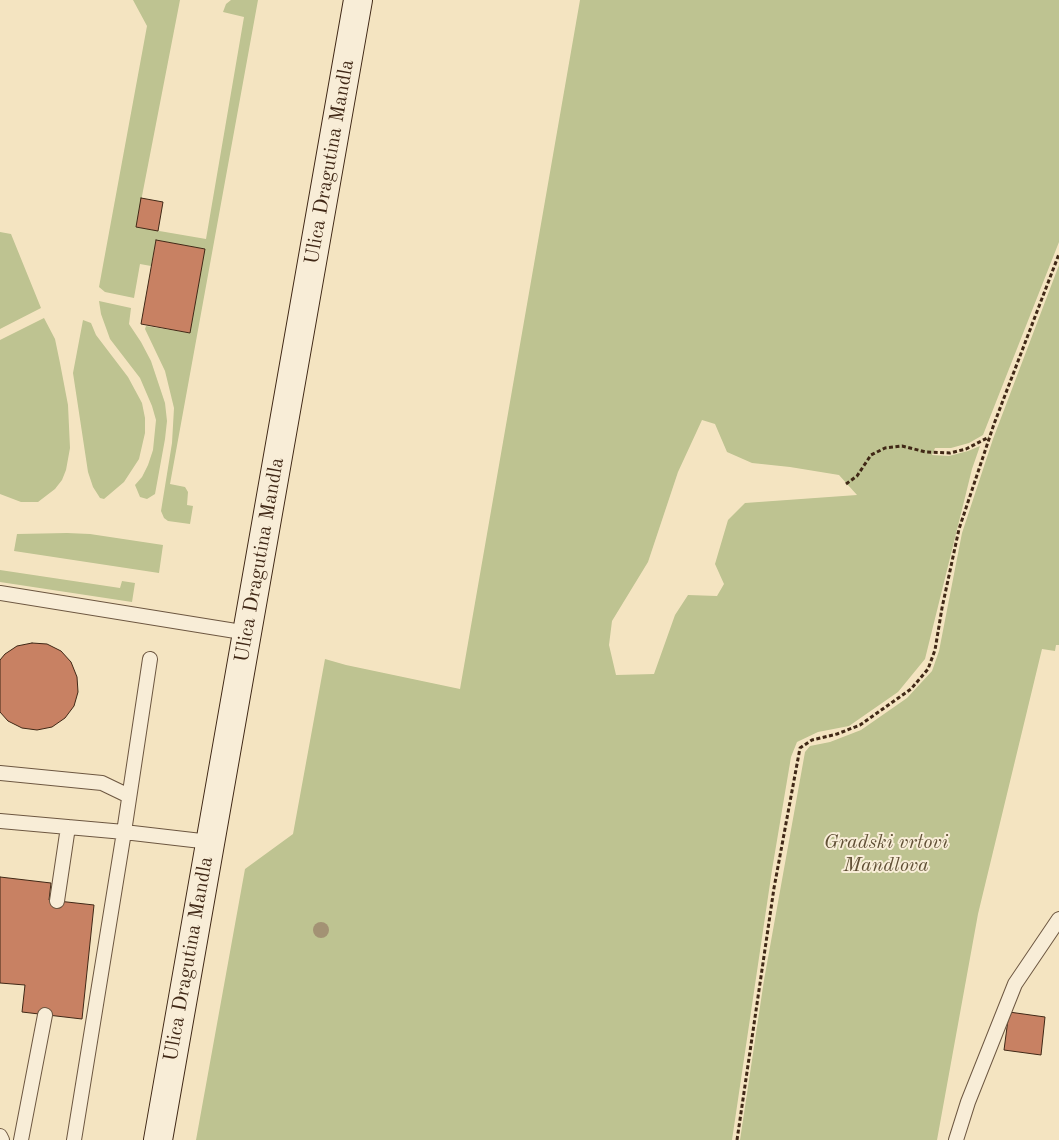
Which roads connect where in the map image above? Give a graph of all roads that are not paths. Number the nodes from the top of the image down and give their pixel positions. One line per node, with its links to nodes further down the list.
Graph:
1 (358, 0): 3 (main road, Ulica Dragutina Mandla)
2 (0, 593): 3 (lane)
3 (248, 633): 10 (main road, Ulica Dragutina Mandla)
4 (150, 659): 6 (lane)
5 (0, 773): 6 (lane)
6 (129, 796): 9 (lane)
7 (0, 821): 8 (lane)
8 (68, 827): 9 (lane); 11 (lane)
9 (124, 832): 10 (lane); 18 (lane)
10 (210, 842): 14 (main road, Ulica Dragutina Mandla)
11 (57, 901)
12 (1059, 919): 19 (lane)
13 (45, 1015): 17 (lane)
14 (157, 1134)
15 (0, 1136): 16 (lane)
16 (2, 1140)
17 (21, 1140)
18 (74, 1140)
19 (956, 1140)

